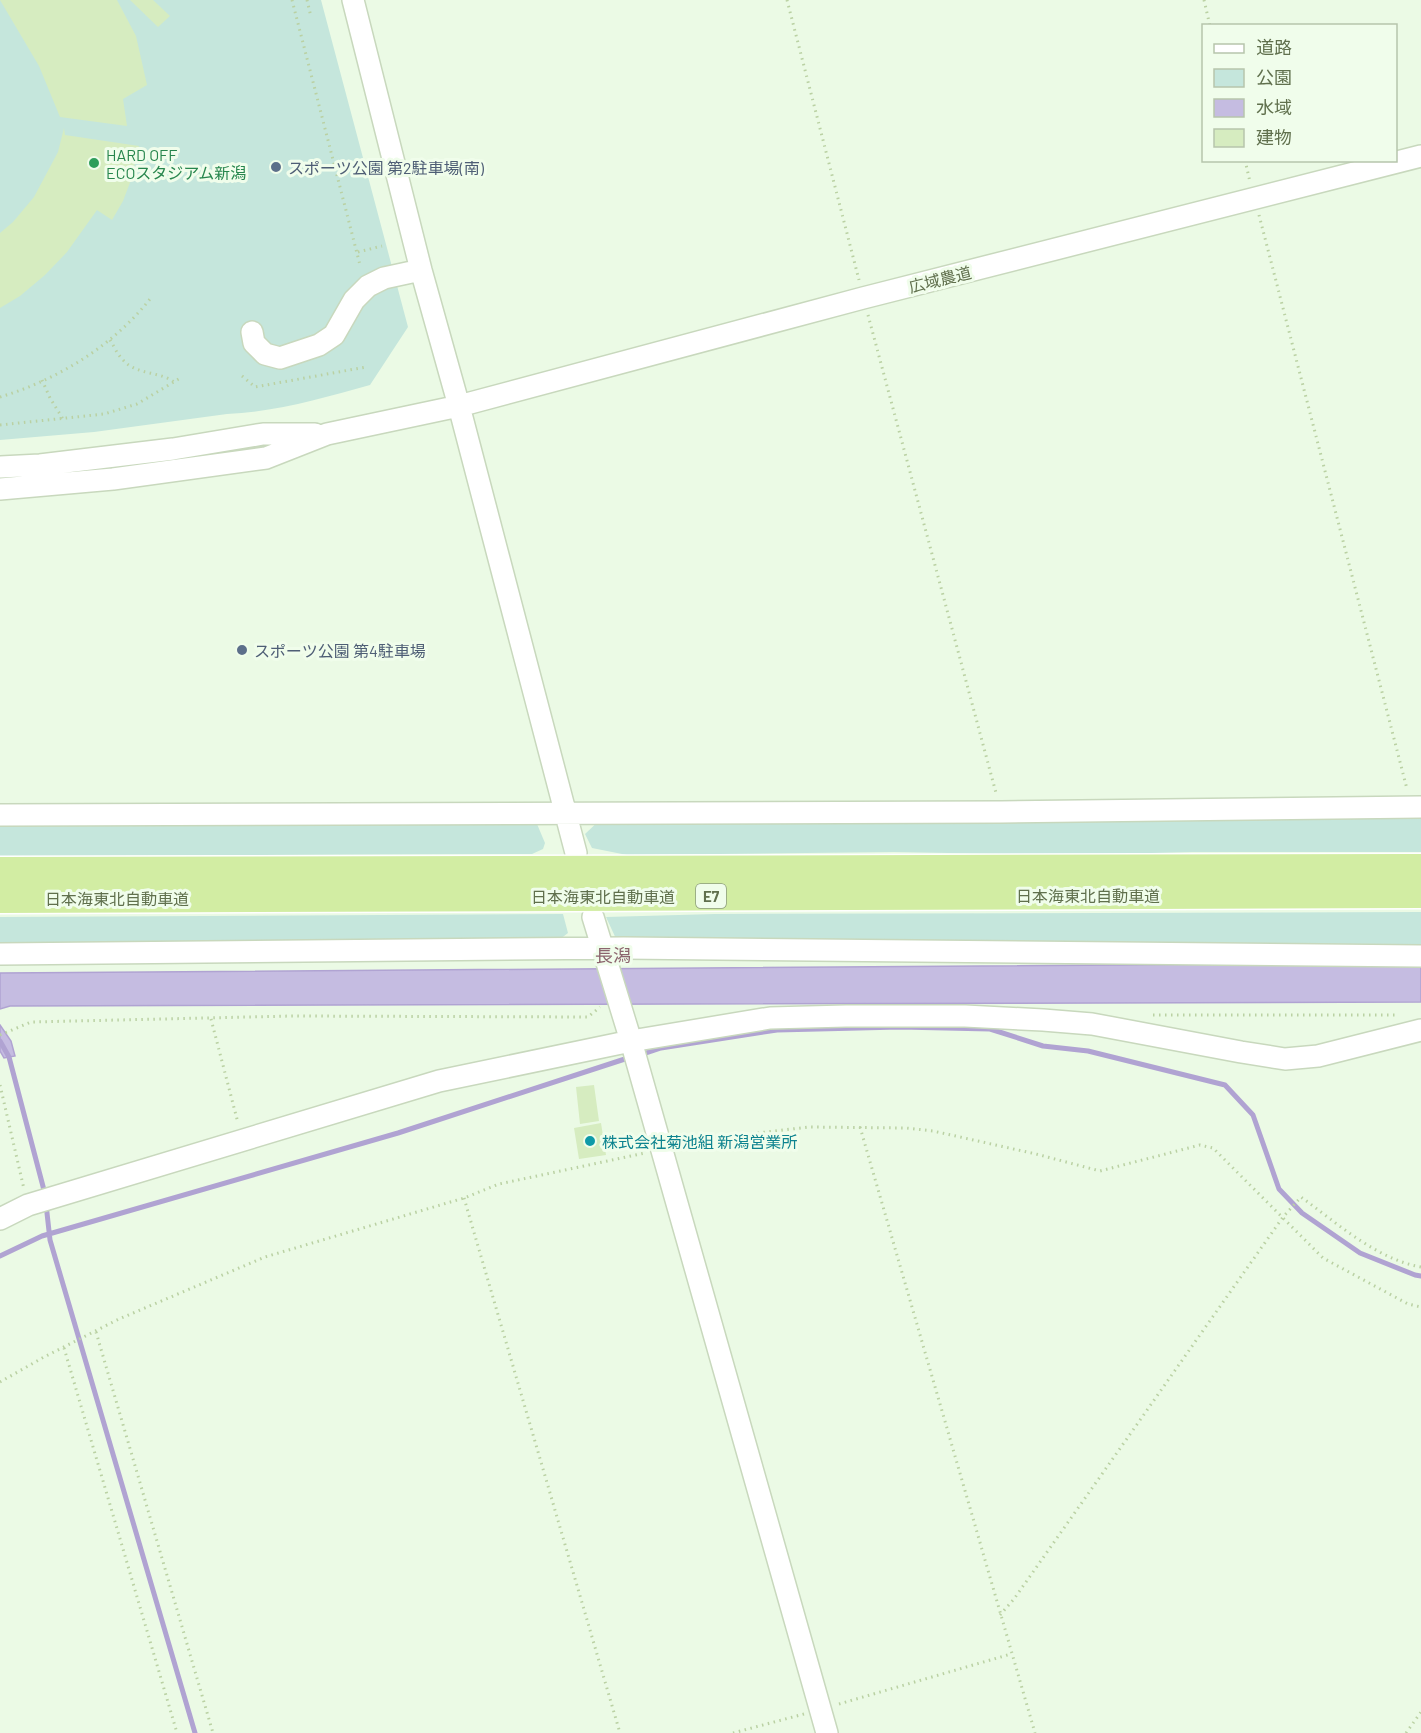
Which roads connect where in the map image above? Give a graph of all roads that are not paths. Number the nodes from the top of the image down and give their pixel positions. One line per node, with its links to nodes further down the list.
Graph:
1 (353, 0): 3 (street)
2 (1421, 156): 5 (street, 広域農道)
3 (422, 270): 4 (street); 5 (street)
4 (252, 332)
5 (459, 406): 6 (street, 広域農道); 10 (street)
6 (327, 434): 7 (street); 8 (street)
7 (0, 468)
8 (0, 489)
9 (1416, 808): 10 (street)
10 (564, 814): 11 (street); 12 (street)
11 (0, 815)
12 (576, 853)
13 (1421, 869): 14 (highway, 日本海東北自動車道 / E7)
14 (0, 872)
15 (1421, 893): 16 (highway, 日本海東北自動車道 / E7)
16 (0, 898)
17 (593, 917): 18 (street)
18 (604, 951): 19 (street); 20 (street); 22 (street)
19 (0, 954)
20 (1421, 956)
21 (1415, 1023): 22 (street)
22 (633, 1051): 23 (street); 24 (street)
23 (0, 1219)
24 (827, 1733)

